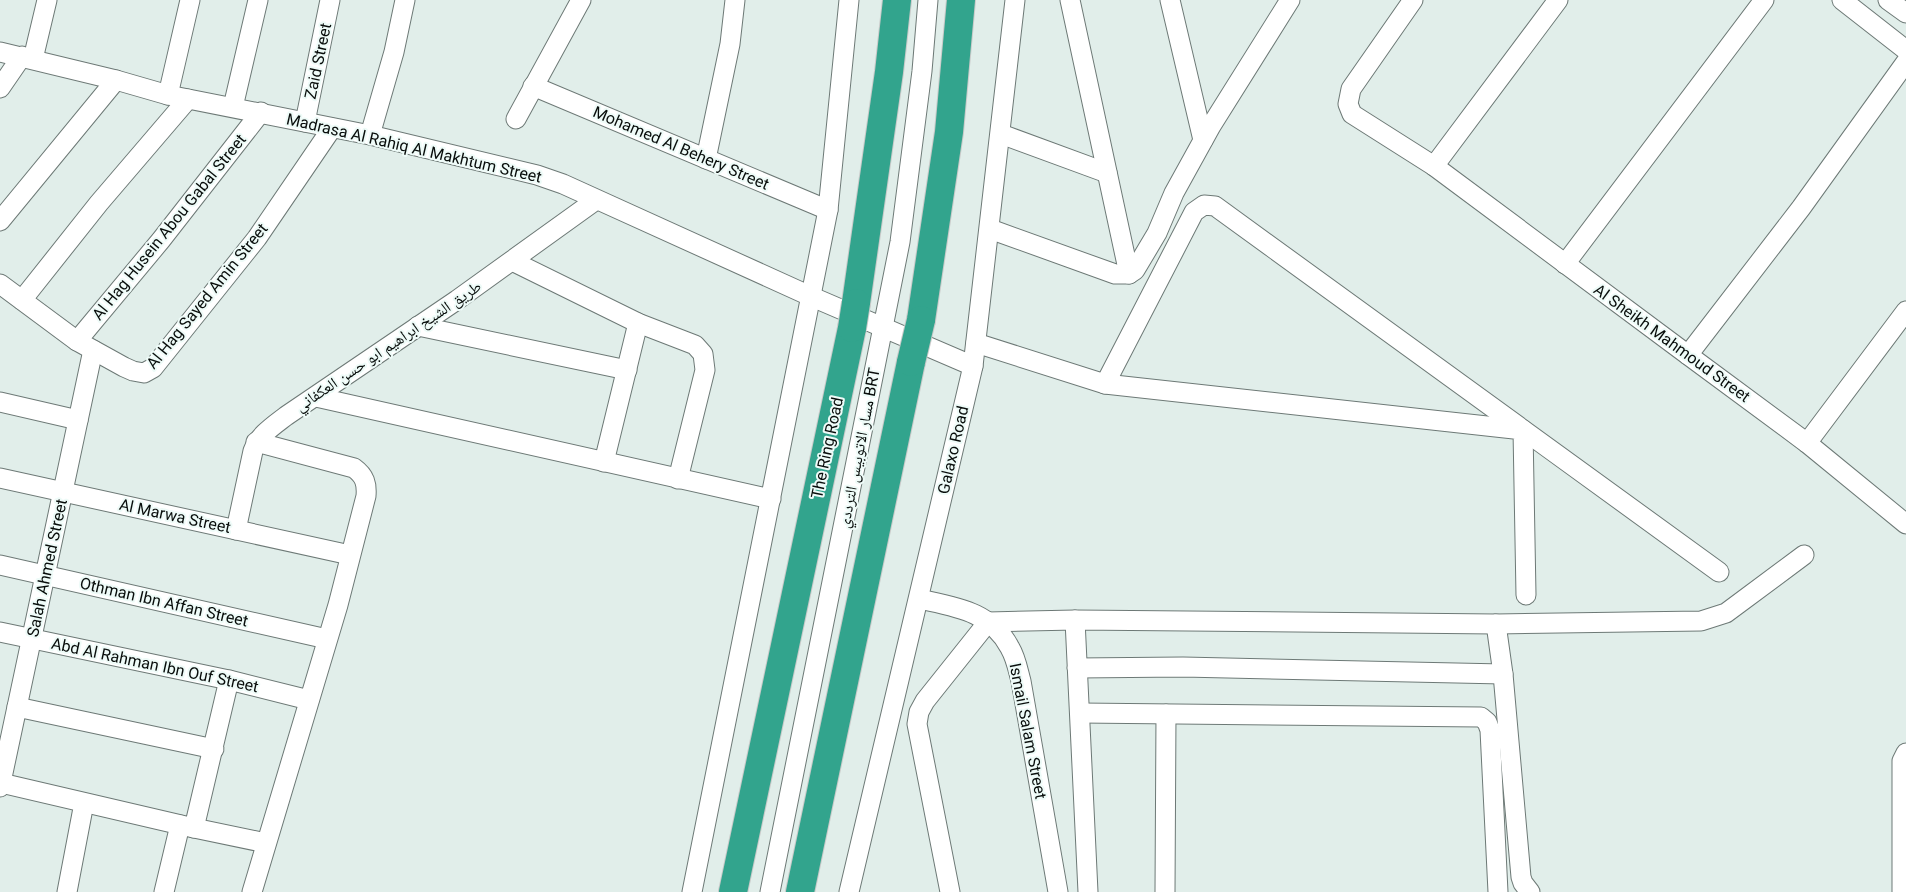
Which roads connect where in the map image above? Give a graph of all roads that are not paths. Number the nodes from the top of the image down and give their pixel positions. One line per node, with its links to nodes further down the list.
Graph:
1 (47, 0): 24 (street)
2 (190, 0): 29 (street)
3 (258, 0): 31 (street)
4 (330, 0): 34 (street, Zaid Street)
5 (405, 0): 37 (street)
6 (581, 0): 27 (street)
7 (736, 0): 39 (street)
8 (849, 0): 43 (street)
9 (897, 0): 105 (highway, The Ring Road)
10 (928, 0): 106 (street, مسار الاتوبيس الترددي BRT)
11 (961, 0): 107 (highway, bridge)
12 (1015, 0): 36 (street, Galaxo Road)
13 (1070, 0): 41 (street)
14 (1170, 0): 38 (street)
15 (1290, 0): 38 (street)
16 (1413, 0): 40 (street, Al Sheikh Mahmoud Street)
17 (1558, 0): 40 (street)
18 (1764, 0): 47 (street)
19 (1842, 0): 22 (street)
20 (1888, 0): 21 (street)
21 (1906, 13)
22 (1906, 50)
23 (0, 52): 24 (street, Madrasa Al Rahiq Al Makhtum Street)
24 (27, 58): 26 (street, Madrasa Al Rahiq Al Makhtum Street); 28 (street)
25 (1906, 62): 57 (street)
26 (116, 80): 29 (street, Madrasa Al Rahiq Al Makhtum Street); 44 (street)
27 (533, 86): 33 (street); 39 (street, Mohamed Al Behery Street)
28 (0, 88)
29 (168, 94): 30 (street, Madrasa Al Rahiq Al Makhtum Street)
30 (188, 99): 31 (street, Madrasa Al Rahiq Al Makhtum Street); 51 (street)
31 (233, 107): 32 (street, Madrasa Al Rahiq Al Makhtum Street)
32 (261, 112): 34 (street, Madrasa Al Rahiq Al Makhtum Street); 56 (street, Al Hag Husein Abou Gabal Street)
33 (516, 119)
34 (305, 122): 35 (street, Madrasa Al Rahiq Al Makhtum Street)
35 (332, 128): 37 (street, Madrasa Al Rahiq Al Makhtum Street); 56 (street, Al Hag Sayed Amin Street)
36 (1001, 134): 41 (street); 45 (street, Galaxo Road)
37 (370, 135): 42 (street, Madrasa Al Rahiq Al Makhtum Street)
38 (1203, 140): 48 (street)
39 (706, 159): 43 (street, Mohamed Al Behery Street)
40 (1434, 166): 47 (street, Al Sheikh Mahmoud Street)
41 (1107, 173): 48 (street)
42 (596, 200): 46 (street, طريق الشيخ ابراهيم ابو حسن العكفاني); 50 (street, Madrasa Al Rahiq Al Makhtum Street)
43 (828, 210): 50 (street)
44 (0, 221)
45 (990, 229): 48 (street); 55 (street, Galaxo Road)
46 (512, 260): 53 (street); 54 (street, طريق الشيخ ابراهيم ابو حسن العكفاني)
47 (1565, 264): 57 (street, Al Sheikh Mahmoud Street)
48 (1129, 274)
49 (0, 284): 51 (street, Al Hag Sayed Amin Street)
50 (810, 296): 58 (street, Madrasa Al Rahiq Al Makhtum Street); 71 (street)
51 (22, 300): 56 (street, Al Hag Sayed Amin Street)
52 (1906, 311): 66 (street)
53 (638, 323): 59 (street); 69 (street)
54 (418, 326): 59 (street); 61 (street, طريق الشيخ ابراهيم ابو حسن العكفاني)
55 (976, 343): 58 (street, Galaxo Road); 60 (street)
56 (85, 345): 63 (street, Salah Ahmed Street)
57 (1688, 355): 66 (street, Al Sheikh Mahmoud Street)
58 (973, 366): 80 (street, Galaxo Road)
59 (627, 370): 67 (street)
60 (1105, 384): 64 (street); 64 (street)
61 (316, 397): 65 (street, طريق الشيخ ابراهيم ابو حسن العكفاني); 67 (street)
62 (0, 402): 63 (street)
63 (78, 420): 70 (street, Salah Ahmed Street)
64 (1523, 430): 77 (street); 79 (street)
65 (256, 442): 73 (street); 74 (street)
66 (1807, 443): 72 (street, Al Sheikh Mahmoud Street)
67 (604, 462): 69 (street)
68 (0, 478): 70 (street, Al Marwa Street)
69 (678, 479): 71 (street)
70 (63, 492): 73 (street, Al Marwa Street); 78 (street, Salah Ahmed Street)
71 (771, 499): 104 (street)
72 (1906, 524)
73 (236, 530): 74 (street, Al Marwa Street)
74 (350, 555): 86 (street)
75 (1804, 555): 83 (street)
76 (0, 565): 78 (street, Othman Ibn Affan Street)
77 (1719, 572)
78 (46, 574): 85 (street, Salah Ahmed Street); 86 (street, Othman Ibn Affan Street)
79 (1526, 595)
80 (919, 599): 82 (street, Ismail Salam Street); 108 (street, Galaxo Road)
81 (1075, 620): 82 (street); 83 (street); 87 (street)
82 (988, 622): 109 (street); 110 (street, Ismail Salam Street)
83 (1496, 624): 88 (street)
84 (0, 632): 85 (street, Abd Al Rahman Ibn Ouf Street)
85 (32, 638): 89 (street, Abd Al Rahman Ibn Ouf Street); 91 (street, Salah Ahmed Street)
86 (327, 640): 90 (street)
87 (1078, 668): 88 (street); 92 (street)
88 (1503, 674): 114 (street)
89 (229, 680): 90 (street, Abd Al Rahman Ibn Ouf Street); 94 (street)
90 (309, 700): 100 (street)
91 (17, 707): 94 (street); 96 (street, Salah Ahmed Street)
92 (1080, 713): 93 (street); 111 (street)
93 (1166, 714): 112 (street); 113 (street)
94 (214, 749): 98 (street)
95 (1906, 753): 99 (street)
96 (0, 785): 97 (street)
97 (84, 803): 98 (street); 101 (street)
98 (187, 827): 100 (street); 102 (street)
99 (1904, 840): 115 (street)
100 (266, 843): 103 (street)
101 (66, 892)
102 (164, 892)
103 (252, 892)
104 (692, 892)
105 (733, 892)
106 (770, 892)
107 (800, 892)
108 (849, 892)
109 (950, 892)
110 (1058, 892)
111 (1088, 892)
112 (1165, 892)
113 (1498, 892)
114 (1530, 892)
115 (1902, 892)

